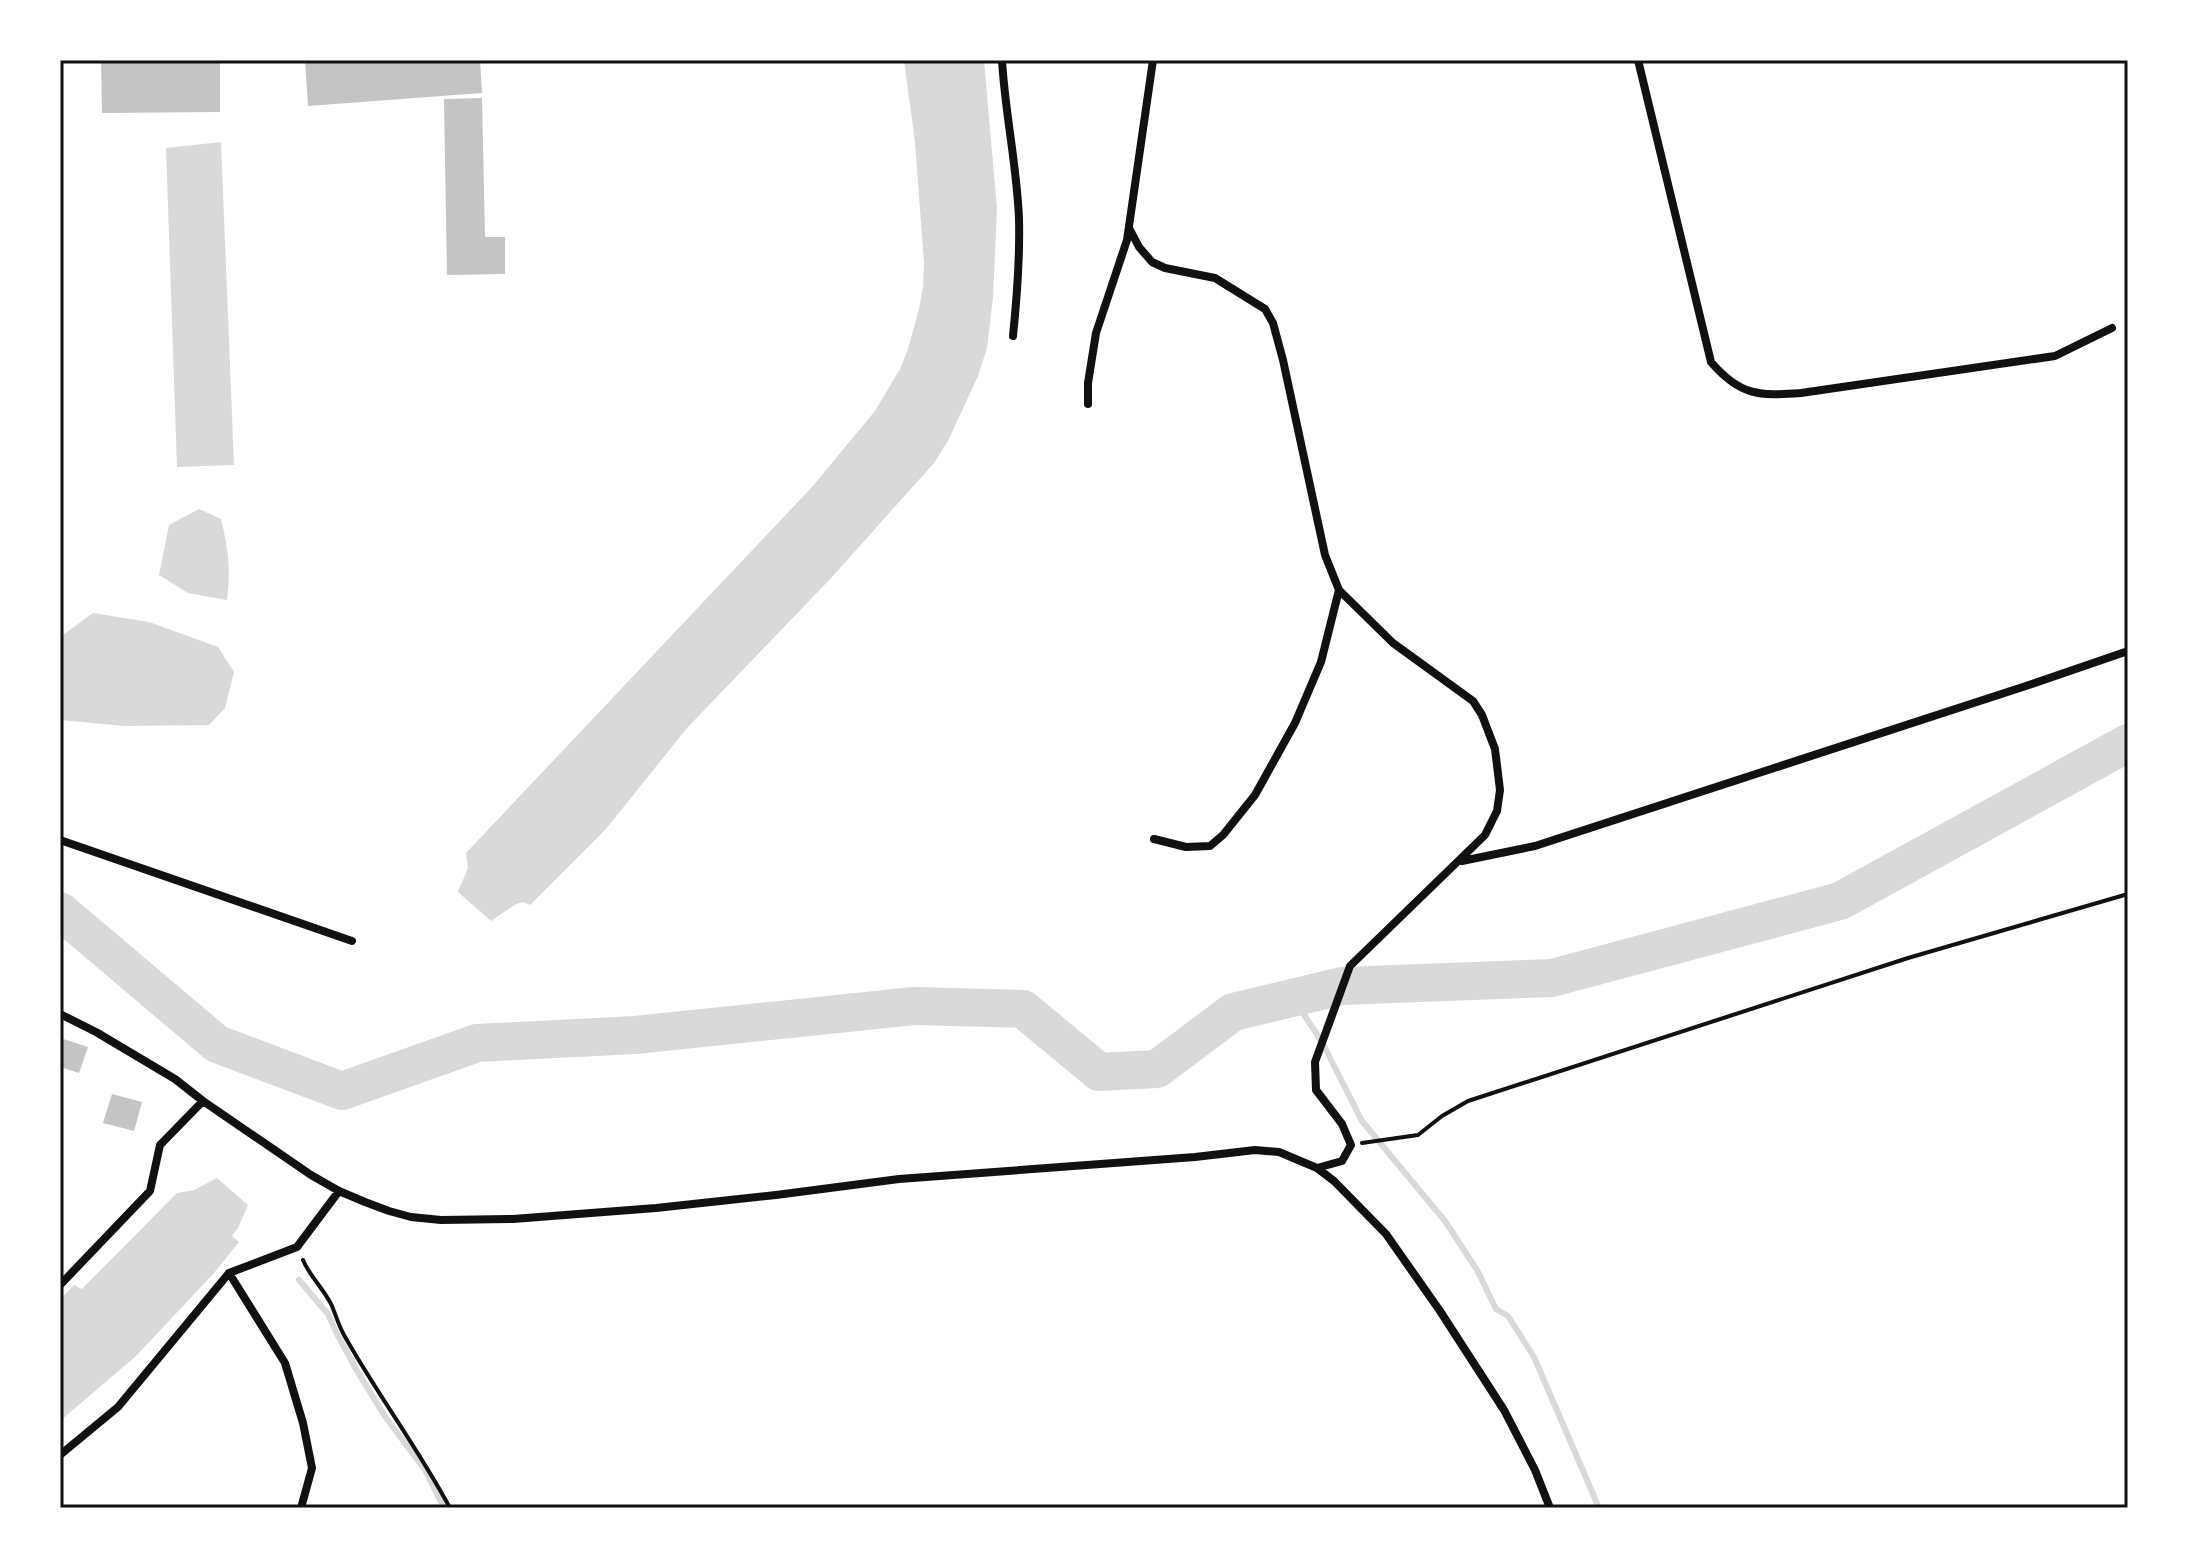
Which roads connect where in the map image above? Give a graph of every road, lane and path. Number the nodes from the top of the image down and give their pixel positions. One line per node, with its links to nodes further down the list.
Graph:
1 (1002, 60): 6 (street)
2 (1153, 60): 4 (street)
3 (1638, 60): 5 (street)
4 (1129, 228): 7 (street); 8 (street)
5 (2112, 328)
6 (1013, 336)
7 (1088, 404)
8 (1339, 590): 10 (street); 12 (street)
9 (2128, 651): 12 (street)
10 (1154, 839)
11 (60, 840): 14 (street)
12 (1460, 861): 18 (street)
13 (2128, 894): 17 (path)
14 (352, 941)
15 (60, 1014): 16 (street)
16 (203, 1101): 19 (street); 22 (street)
17 (1367, 1142)
18 (1317, 1168): 19 (street); 26 (street)
19 (339, 1191): 20 (street)
20 (297, 1247): 21 (street); 25 (path)
21 (229, 1273): 23 (street); 24 (street)
22 (60, 1285)
23 (60, 1455)
24 (301, 1508)
25 (450, 1508)
26 (1550, 1508)

